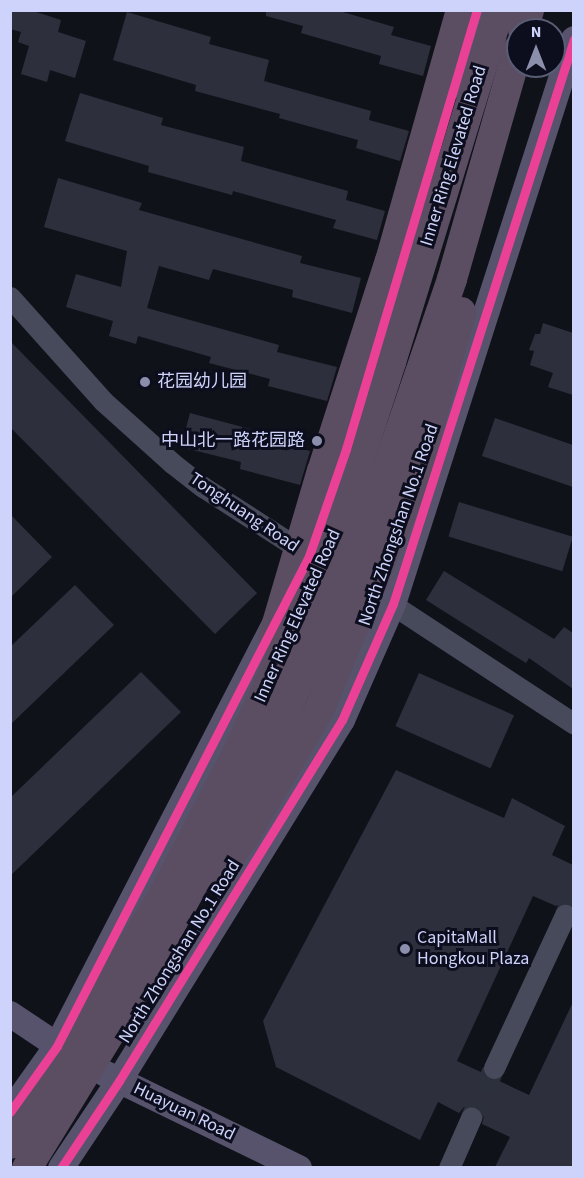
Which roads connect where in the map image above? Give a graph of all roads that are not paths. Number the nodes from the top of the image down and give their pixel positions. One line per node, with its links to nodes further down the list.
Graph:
1 (461, 10): 11 (highway, bridge)
2 (477, 10): 8 (main road)
3 (499, 10): 11 (highway, Inner Ring Elevated Road, bridge)
4 (573, 39): 9 (main road, North Zhongshan No.1 Road)
5 (510, 78): 13 (highway, Inner Ring Elevated Road, bridge)
6 (527, 78): 13 (highway, bridge)
7 (10, 297): 8 (street, Tonghuang Road)
8 (309, 556): 9 (street, Tonghuang Road); 15 (main road)
9 (393, 604): 10 (street, Tonghuang Road); 17 (main road, North Zhongshan No.1 Road)
10 (573, 724)
11 (237, 754): 20 (highway, Inner Ring Elevated Road, bridge)
12 (565, 915): 16 (street)
13 (123, 1012): 21 (highway, Inner Ring Elevated Road, bridge)
14 (10, 1014): 15 (main road, Huayuan Road)
15 (57, 1046): 17 (main road, Huayuan Road); 18 (main road)
16 (494, 1068)
17 (119, 1081): 22 (main road, North Zhongshan No.1 Road); 23 (main road, Huayuan Road)
18 (10, 1112)
19 (471, 1118): 24 (street)
20 (10, 1144)
21 (27, 1167)
22 (61, 1167)
23 (299, 1167)
24 (449, 1167)

